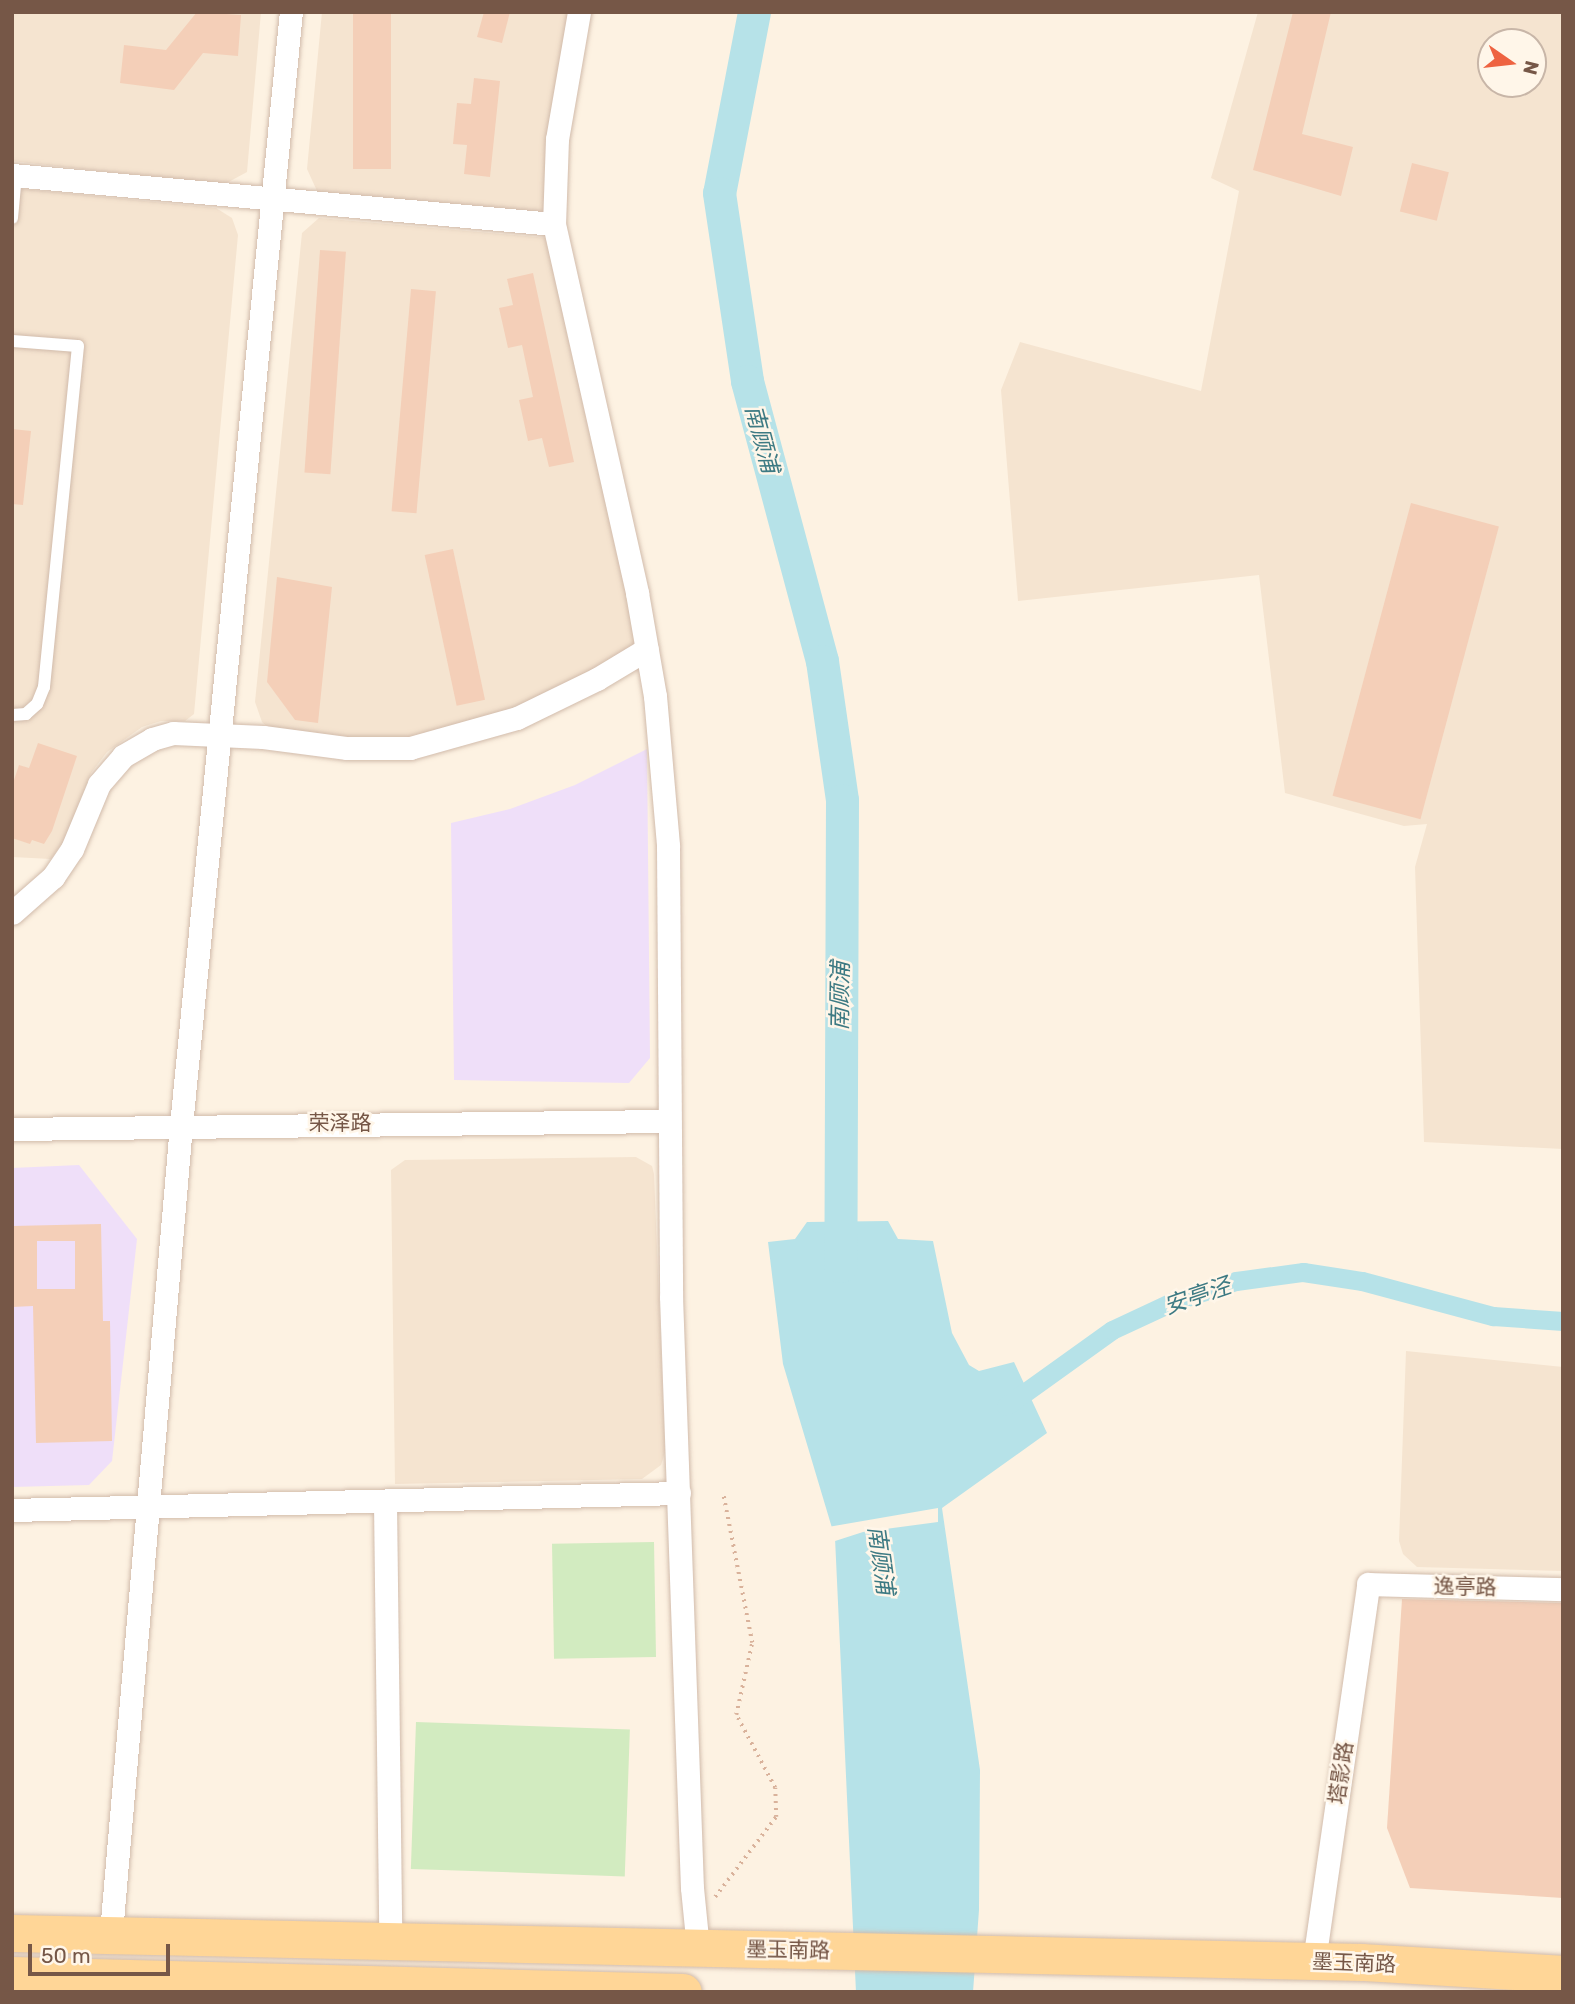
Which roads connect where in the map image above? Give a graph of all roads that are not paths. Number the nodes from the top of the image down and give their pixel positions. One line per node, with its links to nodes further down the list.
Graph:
1 (291, 12): 4 (street)
2 (579, 12): 6 (street)
3 (14, 175): 4 (street); 5 (lane)
4 (274, 201): 6 (street); 10 (street)
5 (12, 218)
6 (554, 224): 8 (street)
7 (12, 341): 9 (lane)
8 (647, 649): 10 (street); 12 (street)
9 (12, 715)
10 (220, 736): 11 (street); 13 (street)
11 (12, 913)
12 (667, 1121): 13 (street, 荣泽路); 15 (street)
13 (181, 1125): 14 (street, 荣泽路); 18 (street)
14 (12, 1129)
15 (679, 1493): 16 (street); 24 (street)
16 (385, 1502): 18 (street); 23 (street)
17 (12, 1510): 18 (street)
18 (151, 1510): 21 (street)
19 (1368, 1584): 20 (street, 逸亭路); 25 (street, 塔影路)
20 (1563, 1589)
21 (111, 1932): 22 (main road, 墨玉南路); 23 (main road, 墨玉南路); 28 (main road); 29 (main road)
22 (12, 1933)
23 (390, 1940): 24 (main road, 墨玉南路)
24 (698, 1948): 25 (main road, 墨玉南路)
25 (1314, 1961): 26 (main road, 墨玉南路)
26 (1563, 1974)
27 (12, 1975): 28 (main road)
28 (78, 1983): 29 (main road)
29 (130, 1984): 30 (main road)
30 (683, 1992)

